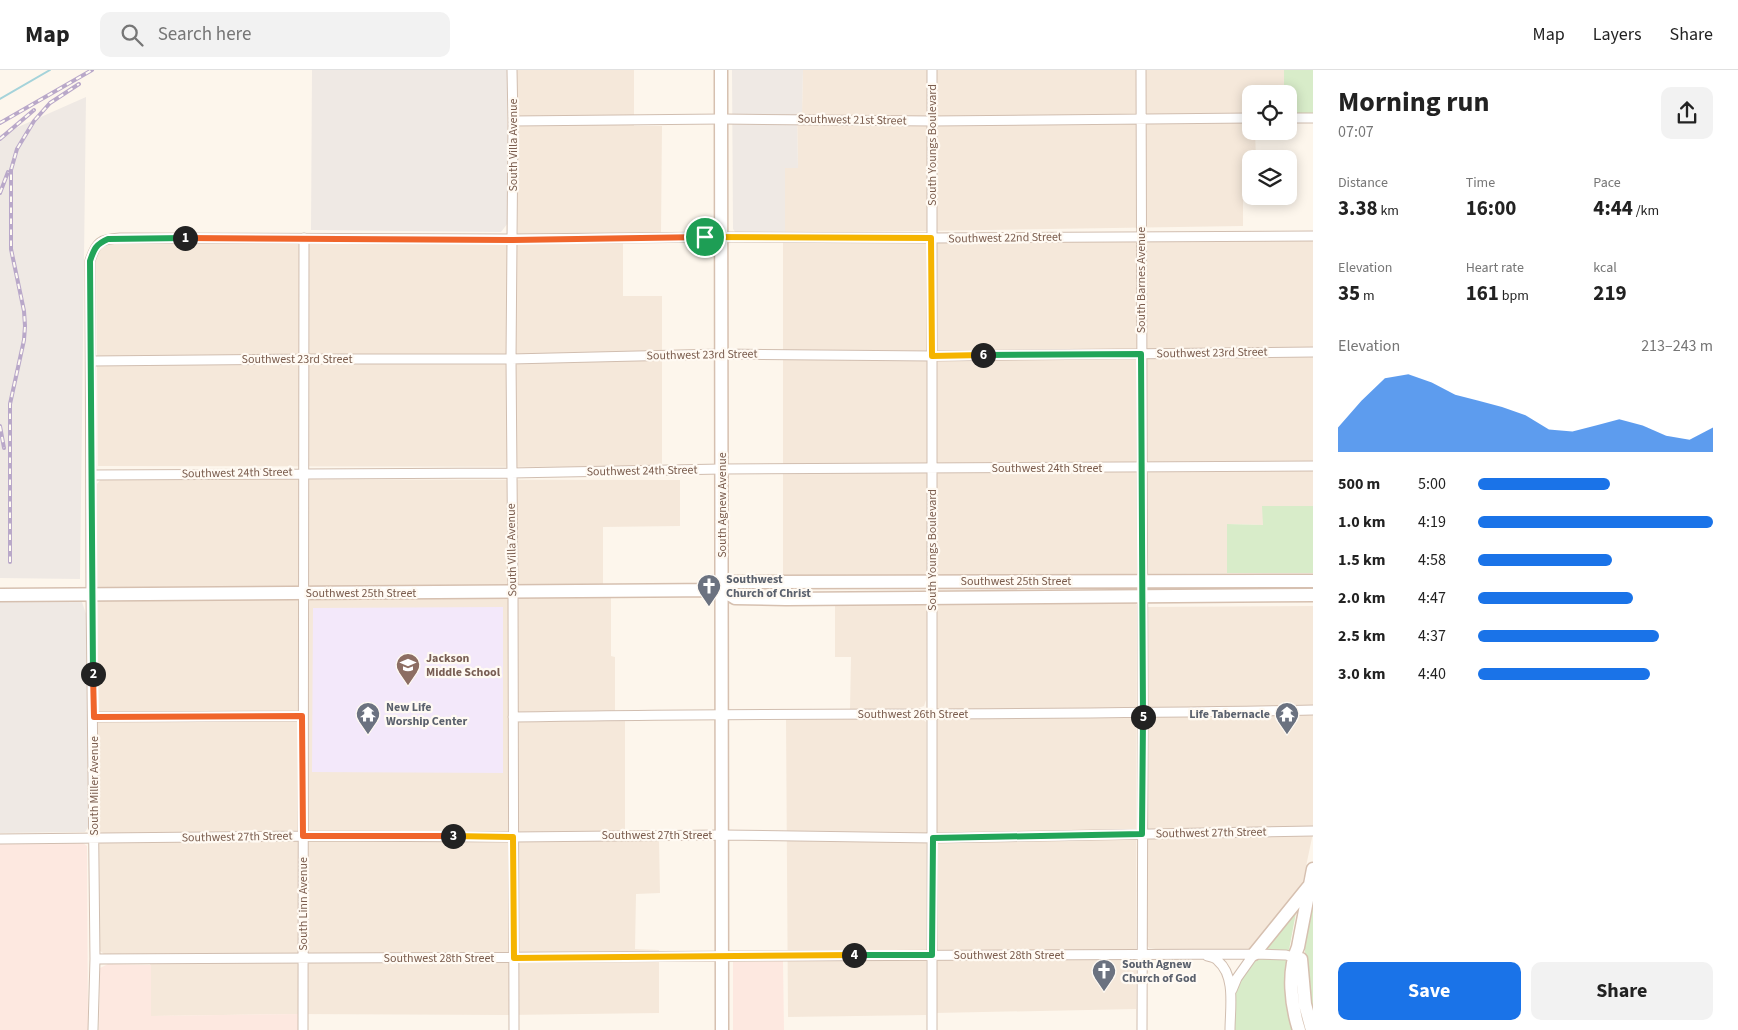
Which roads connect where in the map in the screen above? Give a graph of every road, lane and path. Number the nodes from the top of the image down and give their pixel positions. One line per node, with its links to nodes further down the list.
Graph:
1 (512, 70): 10 (street, South Villa Avenue)
2 (722, 70): 9 (street, South Agnew Avenue)
3 (932, 70): 11 (street, South Youngs Boulevard)
4 (1140, 70): 5 (street, South Barnes Avenue)
5 (1140, 118): 6 (street, Southwest 21st Street); 11 (street, Southwest 21st Street); 12 (street, South Barnes Avenue)
6 (1242, 118)
7 (1297, 118): 8 (street)
8 (1313, 118)
9 (722, 119): 10 (street, Southwest 21st Street); 11 (street, Southwest 21st Street); 14 (street, South Agnew Avenue)
10 (513, 121): 17 (street, South Villa Avenue)
11 (932, 121): 16 (street, South Youngs Boulevard)
12 (1142, 236): 13 (street, Southwest 22nd Street); 16 (street, Southwest 22nd Street); 21 (street, South Barnes Avenue)
13 (1313, 236)
14 (722, 237): 16 (street, Southwest 22nd Street); 17 (street, Southwest 22nd Street); 20 (street, South Agnew Avenue)
15 (304, 238): 17 (street, Southwest 22nd Street); 18 (street, Southwest 22nd Street); 23 (street, South Linn Avenue)
16 (931, 238): 22 (street, South Youngs Boulevard)
17 (513, 240): 24 (street, South Villa Avenue)
18 (98, 243): 25 (street, South Miller Avenue)
19 (1313, 352): 21 (street, Southwest 23rd Street)
20 (721, 354): 22 (street, Southwest 23rd Street); 24 (street, Southwest 23rd Street); 28 (street, South Agnew Avenue)
21 (1141, 354): 22 (street, Southwest 23rd Street); 27 (street, South Barnes Avenue)
22 (932, 356): 29 (street, South Youngs Boulevard)
23 (304, 359): 24 (street, Southwest 23rd Street); 25 (street, Southwest 23rd Street); 30 (street, South Linn Avenue)
24 (511, 359): 31 (street, South Villa Avenue)
25 (92, 361): 32 (street, South Miller Avenue)
26 (1313, 466): 27 (street, Southwest 24th Street)
27 (1141, 468): 29 (street, Southwest 24th Street); 33 (street, South Barnes Avenue)
28 (722, 469): 29 (street, Southwest 24th Street); 31 (street, Southwest 24th Street); 36 (street, South Agnew Avenue)
29 (932, 469): 34 (street, South Youngs Boulevard)
30 (304, 473): 31 (street, Southwest 24th Street); 32 (street, Southwest 24th Street); 38 (street, South Linn Avenue)
31 (511, 473): 37 (street, South Villa Avenue)
32 (91, 474): 40 (street, South Miller Avenue)
33 (1141, 580): 34 (street, Southwest 25th Street); 35 (street, Southwest 25th Street); 42 (street, South Barnes Avenue)
34 (932, 581): 36 (street, Southwest 25th Street); 43 (street, South Youngs Boulevard)
35 (1313, 581)
36 (722, 590): 37 (street, Southwest 25th Street); 43 (street, Southwest 25th Street); 45 (street, South Agnew Avenue)
37 (513, 591): 38 (street, Southwest 25th Street); 50 (street, South Villa Avenue)
38 (303, 593): 40 (street, Southwest 25th Street); 48 (street, South Linn Avenue)
39 (0, 594): 40 (street, Southwest 25th Street)
40 (91, 594): 49 (street, South Miller Avenue)
41 (1313, 595): 42 (street, Southwest 25th Street)
42 (1141, 596): 43 (street, Southwest 25th Street); 47 (street, South Barnes Avenue)
43 (932, 598): 46 (street, South Youngs Boulevard)
44 (1313, 710): 47 (street, Southwest 26th Street)
45 (722, 714): 46 (street, Southwest 26th Street); 50 (street, Southwest 26th Street); 53 (street, South Agnew Avenue)
46 (932, 714): 47 (street, Southwest 26th Street); 56 (street, South Youngs Boulevard)
47 (1143, 714): 52 (street, South Barnes Avenue)
48 (302, 716): 49 (street); 54 (street, South Linn Avenue)
49 (94, 717): 58 (street, South Miller Avenue)
50 (513, 717): 55 (street, South Villa Avenue)
51 (1313, 831): 52 (street, Southwest 27th Street)
52 (1142, 834): 56 (street, Southwest 27th Street); 66 (street, South Barnes Avenue)
53 (722, 835): 55 (street, Southwest 27th Street); 56 (street, Southwest 27th Street); 64 (street, South Agnew Avenue)
54 (303, 836): 55 (street, Southwest 27th Street); 58 (street, Southwest 27th Street); 67 (street, South Linn Avenue)
55 (513, 837): 68 (street, South Villa Avenue)
56 (933, 838): 65 (street, South Youngs Boulevard)
57 (0, 839): 58 (street, Southwest 27th Street)
58 (94, 839): 69 (street, South Miller Avenue)
59 (1313, 870): 60 (street)
60 (1309, 886): 61 (street); 63 (street)
61 (1295, 952): 63 (street, Southwest 28th Street); 78 (street); 79 (street)
62 (1205, 954): 63 (street, Southwest 28th Street); 66 (street, Southwest 28th Street); 70 (street)
63 (1254, 954): 70 (street)
64 (722, 955): 65 (street, Southwest 28th Street); 68 (street, Southwest 28th Street); 74 (street, South Agnew Avenue)
65 (932, 955): 66 (street, Southwest 28th Street); 75 (street, South Youngs Boulevard)
66 (1142, 955): 76 (street, South Barnes Avenue)
67 (302, 958): 68 (street, Southwest 28th Street); 69 (street, Southwest 28th Street); 72 (street, South Linn Avenue)
68 (514, 958): 73 (street, South Villa Avenue)
69 (95, 959): 71 (street, South Miller Avenue)
70 (1232, 991): 77 (street)
71 (93, 1030)
72 (303, 1030)
73 (514, 1030)
74 (722, 1030)
75 (932, 1030)
76 (1142, 1030)
77 (1230, 1030)
78 (1299, 1030)
79 (1312, 1030)

